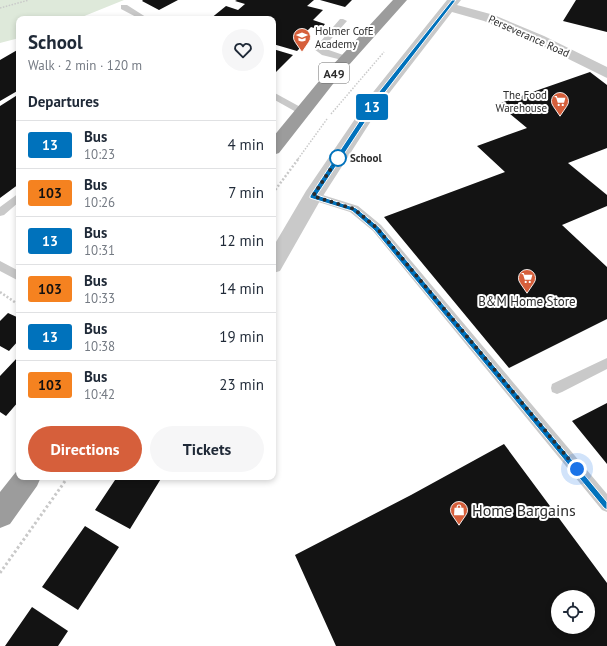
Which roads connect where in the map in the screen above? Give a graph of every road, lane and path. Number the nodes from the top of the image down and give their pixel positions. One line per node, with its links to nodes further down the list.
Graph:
1 (29, 0): 5 (path)
2 (400, 0): 9 (highway, A49)
3 (451, 3): 10 (street, Perseverance Road); 17 (street)
4 (124, 6): 6 (lane)
5 (0, 8)
6 (140, 16)
7 (344, 21): 9 (lane)
8 (384, 52): 16 (path)
9 (346, 59): 14 (highway, A49)
10 (607, 73)
11 (276, 97): 12 (lane)
12 (285, 102): 13 (lane); 14 (lane)
13 (276, 105)
14 (301, 111): 15 (highway, A49)
15 (276, 144)
16 (276, 189)
17 (313, 196): 20 (street); 29 (lane)
18 (16, 200): 19 (lane)
19 (0, 212)
20 (276, 260)
21 (0, 265): 22 (lane)
22 (16, 275)
23 (0, 292): 24 (path)
24 (16, 303)
25 (607, 363): 26 (lane)
26 (557, 388)
27 (26, 480): 30 (highway)
28 (66, 480): 31 (path)
29 (607, 505)
30 (0, 514)
31 (0, 573)

